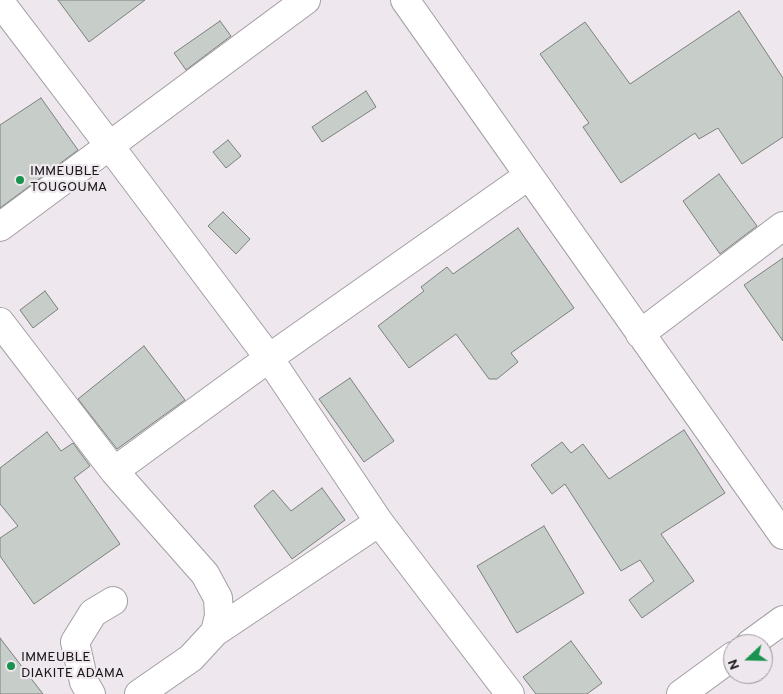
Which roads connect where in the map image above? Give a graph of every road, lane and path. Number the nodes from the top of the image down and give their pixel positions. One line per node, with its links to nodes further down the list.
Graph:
1 (306, 0): 4 (street)
2 (405, 0): 5 (street)
3 (0, 2): 4 (street)
4 (110, 145): 7 (street); 10 (street)
5 (528, 176): 9 (street); 10 (street)
6 (783, 226): 9 (street)
7 (0, 227)
8 (0, 322): 11 (street)
9 (640, 334): 13 (street)
10 (269, 358): 11 (street); 12 (street)
11 (114, 471): 16 (street)
12 (379, 522): 16 (street); 21 (street)
13 (783, 536)
14 (113, 601): 19 (street)
15 (783, 620): 17 (street)
16 (215, 632): 20 (street)
17 (764, 634)
18 (723, 663): 22 (street)
19 (91, 694)
20 (140, 694)
21 (510, 694)
22 (681, 694)

